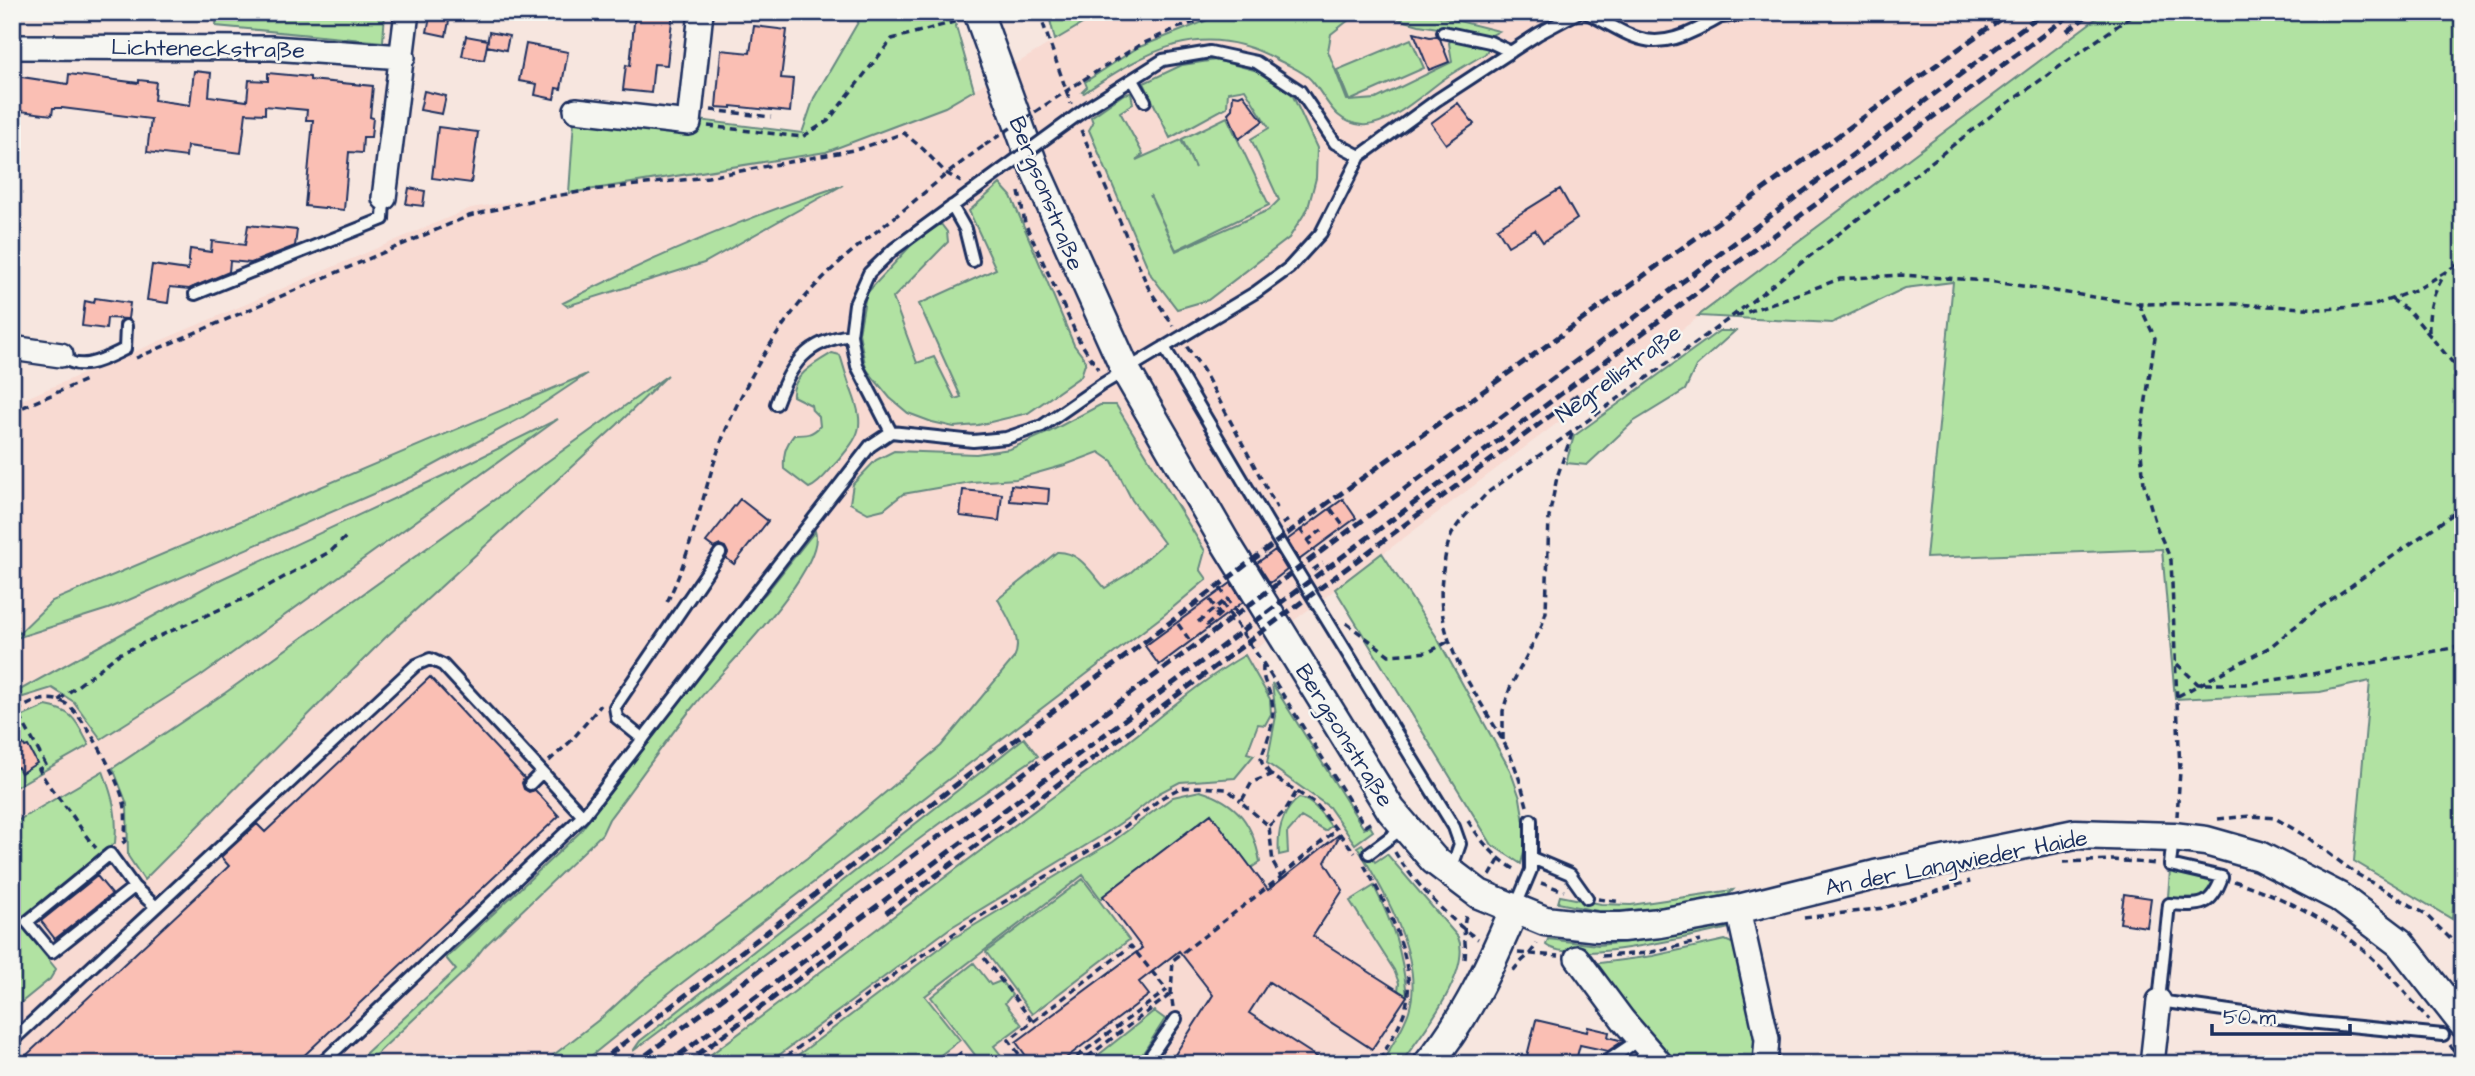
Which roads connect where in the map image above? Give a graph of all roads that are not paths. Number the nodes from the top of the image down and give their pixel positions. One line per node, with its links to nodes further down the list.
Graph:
1 (407, 12): 12 (street)
2 (701, 12): 15 (street)
3 (1579, 12): 8 (lane)
4 (1585, 12): 6 (lane)
5 (1763, 12): 6 (lane)
6 (1724, 15)
7 (970, 16): 26 (street, Bergsonstraße)
8 (1565, 17): 11 (lane)
9 (1443, 32): 11 (lane)
10 (12, 47): 12 (street, Lichteneckstraße)
11 (1511, 52): 16 (lane)
12 (403, 57): 17 (street)
13 (1133, 80): 14 (lane); 16 (lane); 18 (lane, bridge)
14 (1145, 101)
15 (576, 110)
16 (1360, 156): 23 (lane)
17 (384, 198): 20 (lane)
18 (952, 206): 19 (lane); 22 (lane)
19 (973, 261)
20 (195, 294)
21 (126, 326): 25 (lane)
22 (851, 335): 27 (lane); 28 (lane)
23 (1164, 347): 26 (lane); 39 (lane)
24 (12, 348): 25 (street)
25 (61, 355)
26 (1126, 371): 28 (lane); 35 (street, Bergsonstraße)
27 (776, 404)
28 (891, 432): 30 (lane)
29 (720, 553): 30 (lane)
30 (643, 739): 33 (lane)
31 (541, 771): 32 (lane); 33 (lane); 42 (lane)
32 (530, 784)
33 (583, 816): 51 (lane)
34 (1531, 820): 38 (lane)
35 (1404, 827): 37 (lane); 39 (street, Bergsonstraße)
36 (2173, 837): 43 (street, An der Langwieder Haide); 46 (lane); 48 (street, An der Langwieder Haide)
37 (1369, 853)
38 (1532, 858): 41 (lane); 44 (lane)
39 (1450, 873): 44 (street, Bergsonstraße)
40 (134, 887): 40 (lane); 42 (lane)
41 (1587, 898)
42 (155, 906): 50 (lane)
43 (1738, 909): 44 (street, An der Langwieder Haide); 56 (street)
44 (1514, 910): 53 (street)
45 (1577, 958): 49 (street)
46 (2160, 1001): 48 (lane); 57 (street)
47 (1175, 1019): 52 (lane)
48 (2453, 1029)
49 (1640, 1039): 54 (lane); 55 (street)
50 (12, 1041)
51 (321, 1064)
52 (1145, 1064)
53 (1428, 1064)
54 (1603, 1064)
55 (1661, 1064)
56 (1765, 1064)
57 (2152, 1064)

